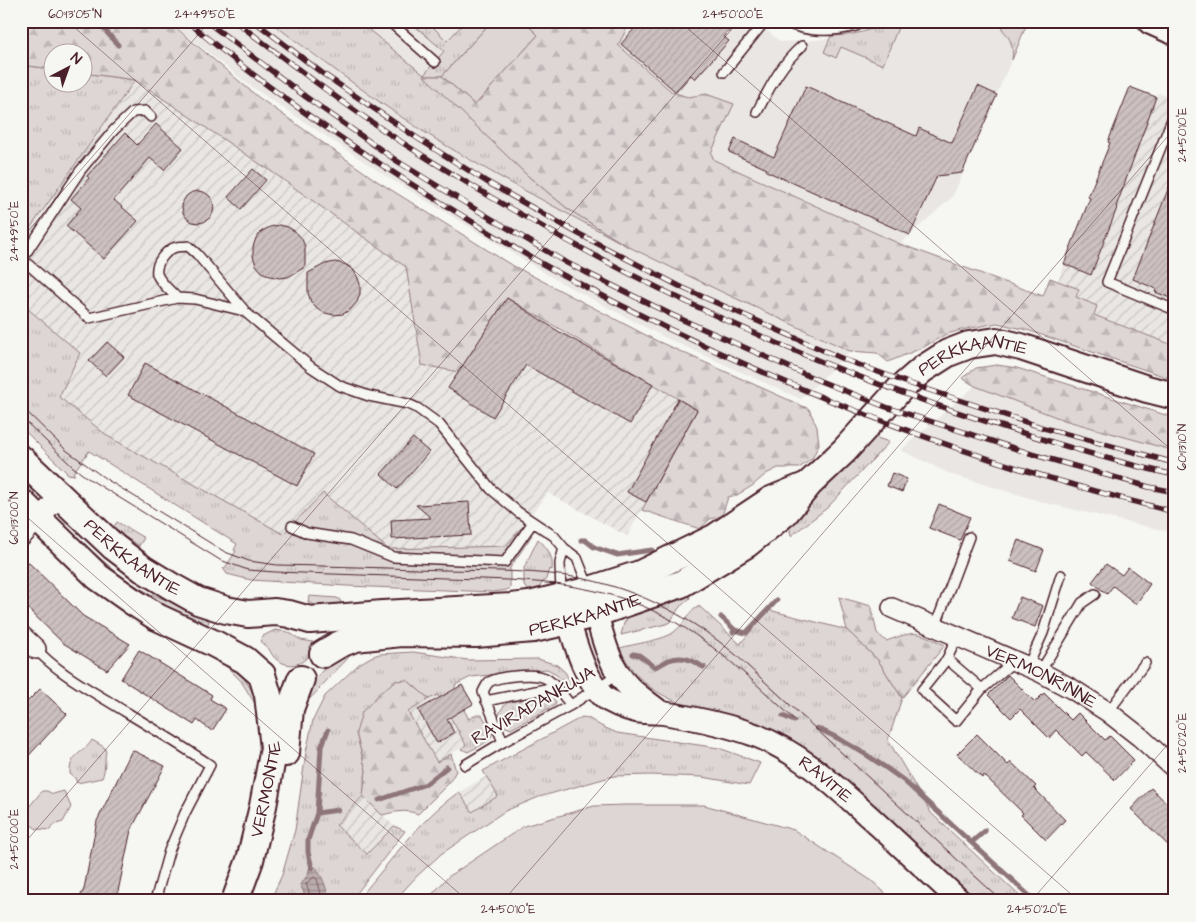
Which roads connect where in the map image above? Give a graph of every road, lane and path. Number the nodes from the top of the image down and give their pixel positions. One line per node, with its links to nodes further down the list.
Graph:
1 (389, 21): 6 (lane)
2 (765, 21): 7 (lane)
3 (796, 21): 4 (street)
4 (855, 21)
5 (802, 46): 8 (lane)
6 (436, 62)
7 (724, 72)
8 (757, 112)
9 (1175, 112): 12 (lane)
10 (151, 117): 11 (lane)
11 (177, 298): 13 (lane); 13 (lane)
12 (1175, 310)
13 (244, 311): 18 (lane)
14 (1175, 396): 26 (main road, PERKKAANTIE)
15 (21, 459): 16 (main road, PERKKAANTIE)
16 (60, 496): 17 (street); 28 (main road, PERKKAANTIE)
17 (30, 510): 20 (street); 39 (main road, PERKKAANTIE)
18 (533, 522): 19 (lane); 22 (lane)
19 (292, 526)
20 (21, 537)
21 (969, 537): 31 (lane)
22 (564, 548): 25 (lane); 26 (lane)
23 (1061, 575): 38 (lane)
24 (1095, 594): 38 (lane)
25 (561, 597): 26 (main road, PERKKAANTIE); 29 (main road, PERKKAANTIE); 30 (street, RAVITIE)
26 (593, 602): 30 (main road, PERKKAANTIE); 40 (street, RAVITIE)
27 (892, 608): 31 (street, VERMONRINNE)
28 (266, 614): 29 (main road); 39 (main road)
29 (310, 620): 35 (main road)
30 (569, 621): 35 (main road, PERKKAANTIE); 43 (street, RAVITIE)
31 (935, 627): 33 (street, VERMONRINNE)
32 (21, 635): 34 (street)
33 (957, 637): 36 (lane); 38 (street, VERMONRINNE)
34 (36, 649): 52 (lane)
35 (323, 654): 41 (main road)
36 (947, 660): 44 (lane); 44 (lane)
37 (1144, 662): 48 (lane)
38 (1027, 666): 44 (lane); 48 (street, VERMONRINNE)
39 (254, 667): 41 (main road); 53 (main road, VERMONTIE)
40 (618, 674): 43 (lane, RAVIRADANKUJA); 47 (street, RAVITIE)
41 (301, 679): 54 (main road, VERMONTIE)
42 (554, 687): 45 (lane); 45 (lane); 46 (lane)
43 (597, 688): 46 (lane, RAVIRADANKUJA); 47 (street, RAVITIE)
44 (982, 690)
45 (486, 700): 49 (lane)
46 (572, 705): 49 (lane, RAVIRADANKUJA)
47 (660, 712): 55 (street, RAVITIE)
48 (1108, 712): 51 (street, VERMONRINNE)
49 (503, 742): 50 (lane, RAVIRADANKUJA)
50 (465, 765)
51 (1175, 768)
52 (155, 901)
53 (235, 901)
54 (251, 901)
55 (960, 901)

